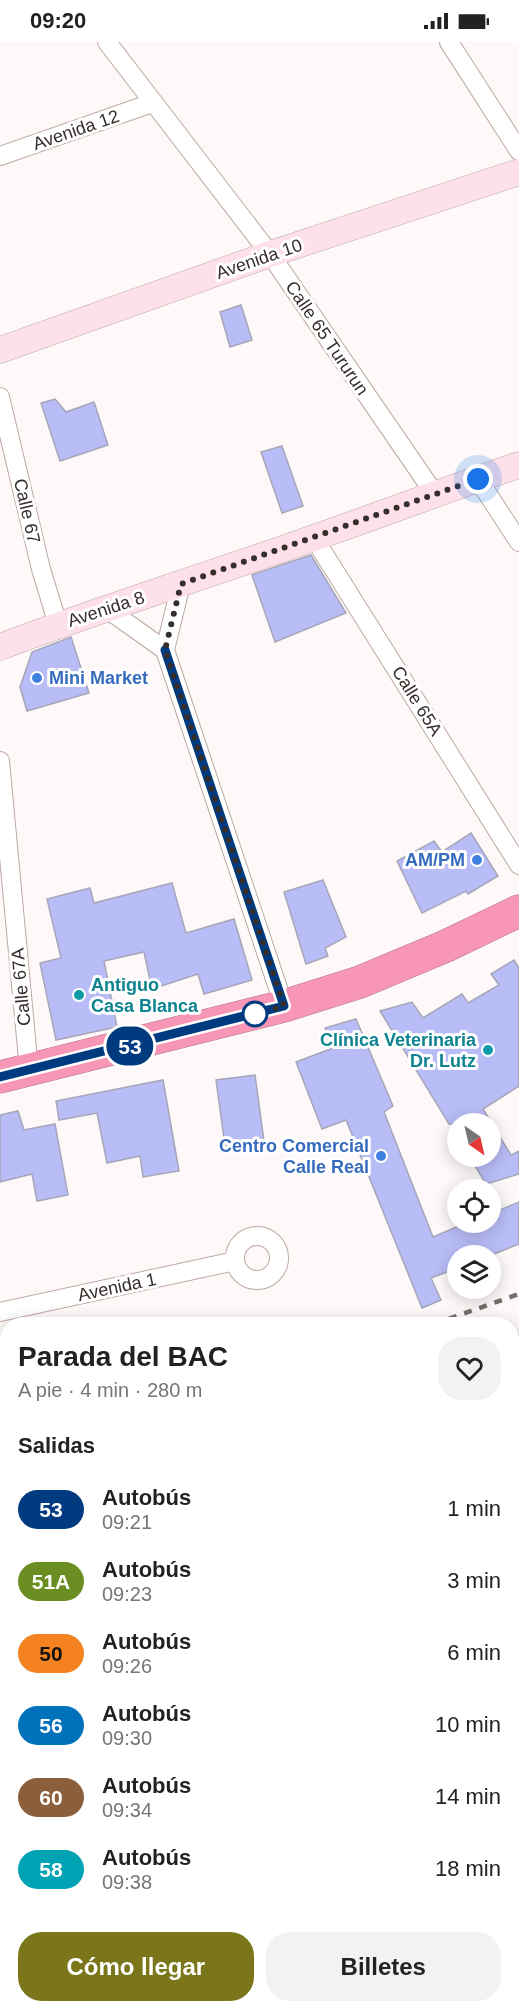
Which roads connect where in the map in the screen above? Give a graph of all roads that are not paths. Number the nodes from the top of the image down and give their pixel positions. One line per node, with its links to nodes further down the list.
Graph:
1 (107, 42): 3 (street, Calle 65 Tururun)
2 (449, 42): 4 (street)
3 (153, 103): 5 (street, Avenida 12); 7 (street, Calle 65 Tururun)
4 (519, 151)
5 (0, 156)
6 (519, 172): 7 (street, Avenida 10)
7 (270, 255): 8 (street, Avenida 10); 12 (street, Calle 65 Tururun)
8 (0, 350)
9 (0, 397): 17 (street, Calle 67)
10 (519, 465): 11 (street, Avenida 8)
11 (478, 479): 12 (street, Avenida 8); 14 (street)
12 (434, 493): 13 (street, Avenida 8)
13 (314, 538): 15 (street, Avenida 8); 22 (street, Calle 65A)
14 (519, 542)
15 (181, 584): 16 (street, Avenida 8); 19 (street)
16 (107, 609): 17 (street, Avenida 8); 19 (street)
17 (58, 625): 18 (street, Avenida 8)
18 (0, 647)
19 (165, 650): 24 (street)
20 (0, 761): 21 (street, Calle 67A)
21 (4, 842): 25 (street, Calle 67A)
22 (519, 865)
23 (519, 911): 24 (highway)
24 (284, 1006): 25 (highway)
25 (15, 1074)
26 (235, 1261): 27 (street, Avenida 1)
27 (0, 1312)

